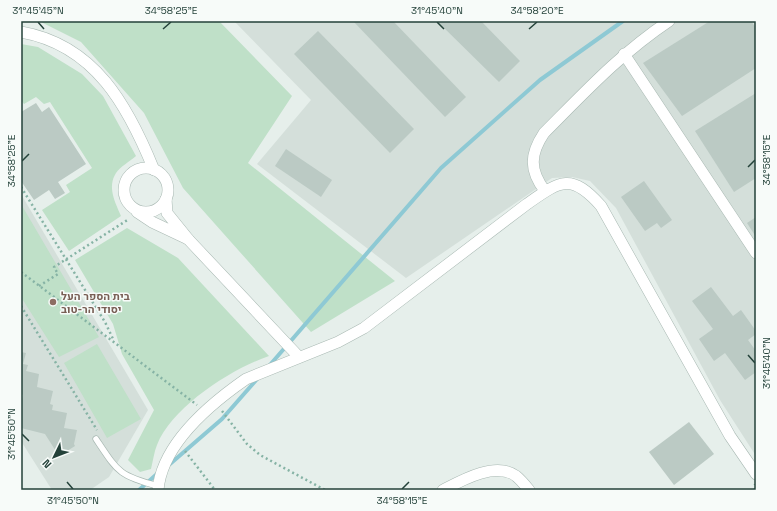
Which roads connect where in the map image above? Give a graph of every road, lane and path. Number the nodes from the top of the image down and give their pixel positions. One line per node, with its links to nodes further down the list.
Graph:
1 (669, 21): 3 (street)
2 (21, 32): 4 (street)
3 (624, 54): 6 (street); 10 (street)
4 (154, 170): 7 (street); 8 (street)
5 (21, 186): 11 (path)
6 (545, 191): 16 (street); 21 (street)
7 (166, 199): 8 (street); 9 (street)
8 (135, 209): 9 (street); 11 (path)
9 (188, 239): 16 (street)
10 (756, 253)
11 (66, 259): 13 (path); 15 (path)
12 (21, 272): 13 (path)
13 (39, 286): 15 (path)
14 (21, 306): 19 (path)
15 (114, 342): 18 (path)
16 (299, 357): 17 (street)
17 (216, 403): 18 (street); 24 (path)
18 (206, 411): 20 (street)
19 (96, 439): 22 (lane)
20 (178, 440): 22 (street); 23 (path)
21 (756, 474)
22 (158, 488)
23 (214, 490)
24 (325, 490)
25 (443, 490): 26 (street)
26 (529, 490)

